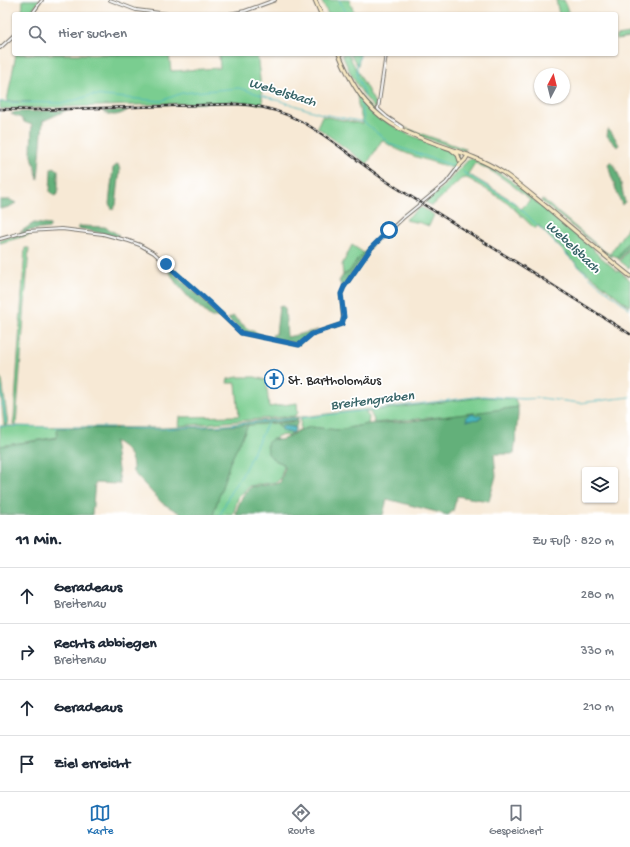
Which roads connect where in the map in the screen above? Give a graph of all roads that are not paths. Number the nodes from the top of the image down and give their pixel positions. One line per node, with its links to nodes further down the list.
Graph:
1 (42, 0): 5 (street)
2 (110, 0): 6 (street)
3 (275, 0): 7 (street)
4 (315, 0): 8 (main road)
5 (33, 12)
6 (152, 12)
7 (238, 12)
8 (320, 12)
9 (12, 37): 10 (street)
10 (0, 48)
11 (340, 56): 13 (main road)
12 (386, 56): 13 (street)
13 (401, 129): 14 (main road)
14 (449, 148): 15 (main road); 16 (main road)
15 (466, 154): 16 (main road); 17 (main road); 19 (main road)
16 (460, 161): 17 (main road)
17 (459, 166): 18 (street)
18 (0, 239)
19 (630, 276)

